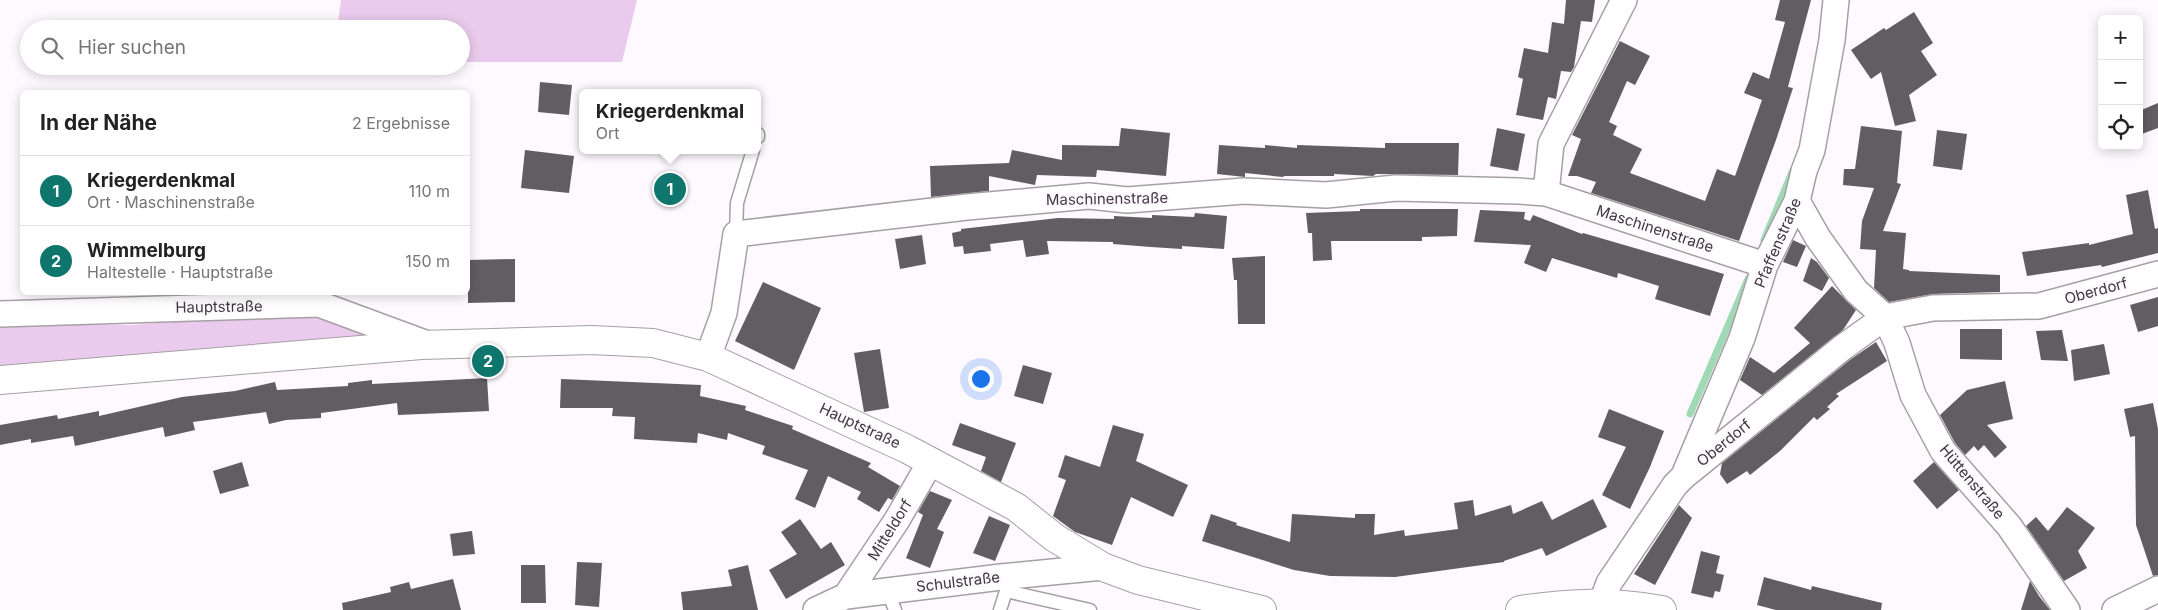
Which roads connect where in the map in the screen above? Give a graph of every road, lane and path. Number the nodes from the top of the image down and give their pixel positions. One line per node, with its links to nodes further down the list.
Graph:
1 (1624, 0): 4 (street)
2 (1836, 0): 5 (street, Pfaffenstraße)
3 (752, 154): 6 (lane)
4 (1546, 193): 6 (street, Maschinenstraße); 7 (street, Maschinenstraße)
5 (1796, 201): 7 (street, Pfaffenstraße); 10 (street)
6 (736, 234): 12 (street)
7 (1765, 265): 15 (street, Pfaffenstraße)
8 (2158, 274): 10 (street, Oberdorf)
9 (0, 314): 11 (street, Hauptstraße)
10 (1884, 317): 15 (street, Oberdorf); 27 (street, Hüttenstraße)
11 (430, 345): 12 (main road, Hauptstraße); 13 (main road, Hauptstraße)
12 (708, 357): 14 (main road, Hauptstraße)
13 (0, 380)
14 (931, 461): 16 (main road, Hauptstraße); 18 (street, Mitteldorf)
15 (1684, 476): 20 (street, Oberdorf)
16 (1103, 567): 19 (street, Schulstraße); 24 (main road, Hauptstraße)
17 (2158, 589): 28 (street)
18 (846, 596): 19 (street, Schulstraße); 21 (street, Schulstraße)
19 (891, 600)
20 (1602, 602): 25 (main road); 26 (main road)
21 (816, 610)
22 (1000, 610): 23 (lane)
23 (1090, 610)
24 (1262, 610)
25 (1520, 610)
26 (1662, 610)
27 (2067, 610)
28 (2114, 610)

